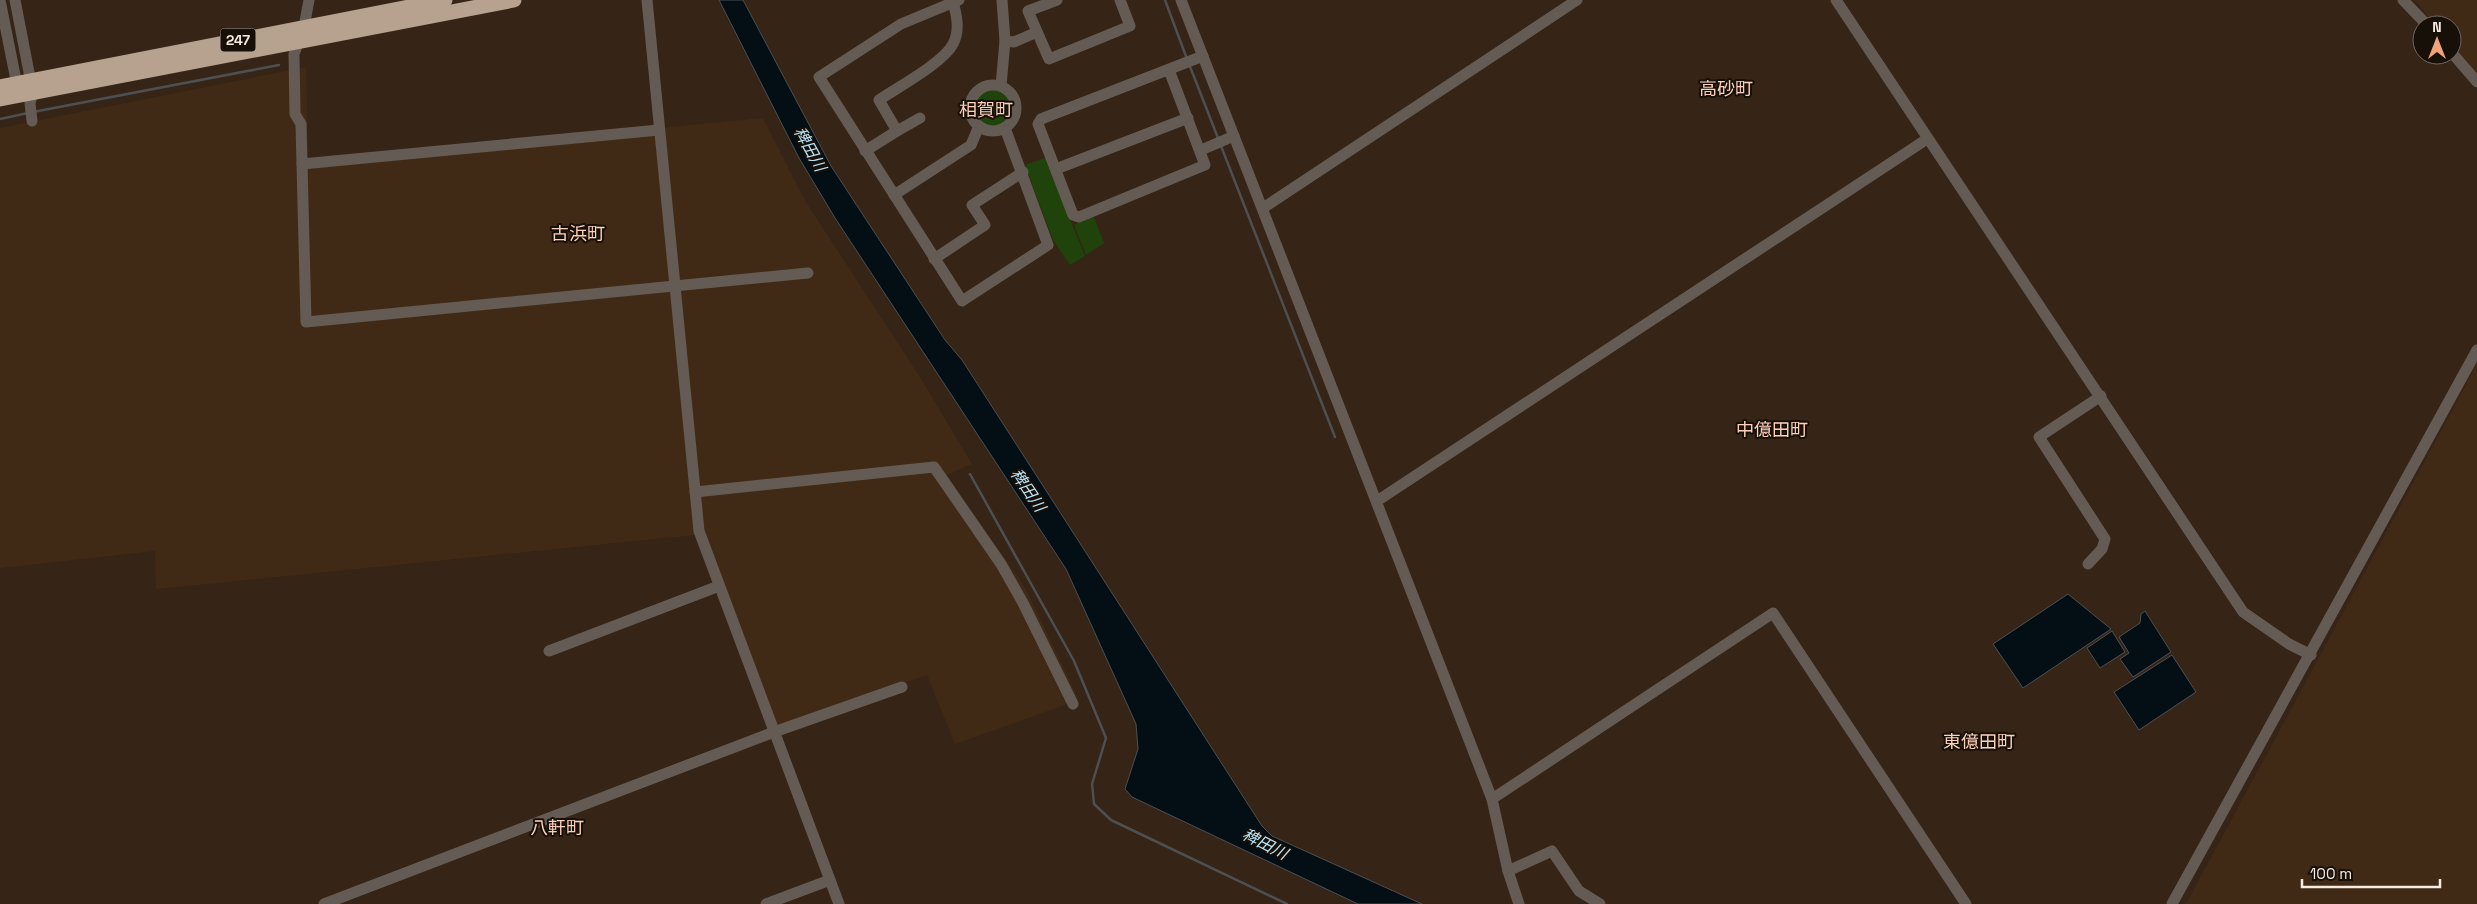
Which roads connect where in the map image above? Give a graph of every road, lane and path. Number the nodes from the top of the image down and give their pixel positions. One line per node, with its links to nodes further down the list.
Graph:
1 (0, 0): 26 (street)
2 (15, 0): 26 (street)
3 (309, 0): 16 (street)
4 (446, 0): 16 (highway, 247)
5 (514, 0): 18 (highway, 247)
6 (647, 0): 33 (street)
7 (1002, 0): 19 (street)
8 (1057, 0): 17 (street)
9 (1181, 0): 20 (street)
10 (1577, 0): 43 (street)
11 (1836, 0): 36 (street)
12 (2404, 0): 15 (street)
13 (956, 1): 34 (street); 38 (street)
14 (1122, 1): 17 (street)
15 (2418, 15)
16 (304, 27): 18 (street); 26 (highway, 247)
17 (1037, 32): 19 (street)
18 (298, 42): 26 (highway, 247); 39 (street)
19 (1005, 42): 24 (street)
20 (1194, 60): 22 (street); 35 (street)
21 (2462, 65): 23 (street)
22 (1169, 70): 29 (street); 40 (street)
23 (2477, 82)
24 (1001, 86): 31 (street); 32 (street)
25 (0, 87): 26 (highway, 247)
26 (26, 91): 27 (highway, 247); 30 (street)
27 (0, 99)
28 (920, 118): 34 (street)
29 (1188, 118): 37 (street); 40 (street)
30 (32, 121)
31 (979, 126): 32 (street); 42 (street)
32 (1005, 128): 41 (street)
33 (659, 130): 39 (street); 46 (street)
34 (897, 131): 38 (street)
35 (1225, 139): 37 (street); 43 (street)
36 (1927, 139): 48 (street); 50 (street)
37 (1201, 150): 40 (street)
38 (865, 151): 42 (street)
39 (302, 164): 46 (street)
40 (1056, 169)
41 (1023, 172): 44 (street); 44 (street)
42 (894, 195): 44 (street)
43 (1263, 208): 50 (street)
44 (934, 259)
45 (808, 273): 46 (street)
46 (675, 286): 49 (street)
47 (2477, 350): 54 (street)
48 (2101, 396): 51 (street); 54 (street)
49 (695, 492): 52 (street); 56 (street)
50 (1377, 501): 58 (street)
51 (2088, 564)
52 (719, 586): 53 (street); 57 (street)
53 (549, 651)
54 (2311, 655): 67 (street)
55 (902, 687): 57 (street)
56 (1073, 704)
57 (774, 732): 60 (street); 61 (street)
58 (1492, 799): 59 (street); 66 (street)
59 (1508, 871): 64 (street); 65 (street)
60 (830, 880): 62 (street); 63 (street)
61 (324, 904)
62 (766, 904)
63 (839, 904)
64 (1519, 904)
65 (1600, 904)
66 (1966, 904)
67 (2172, 904)

